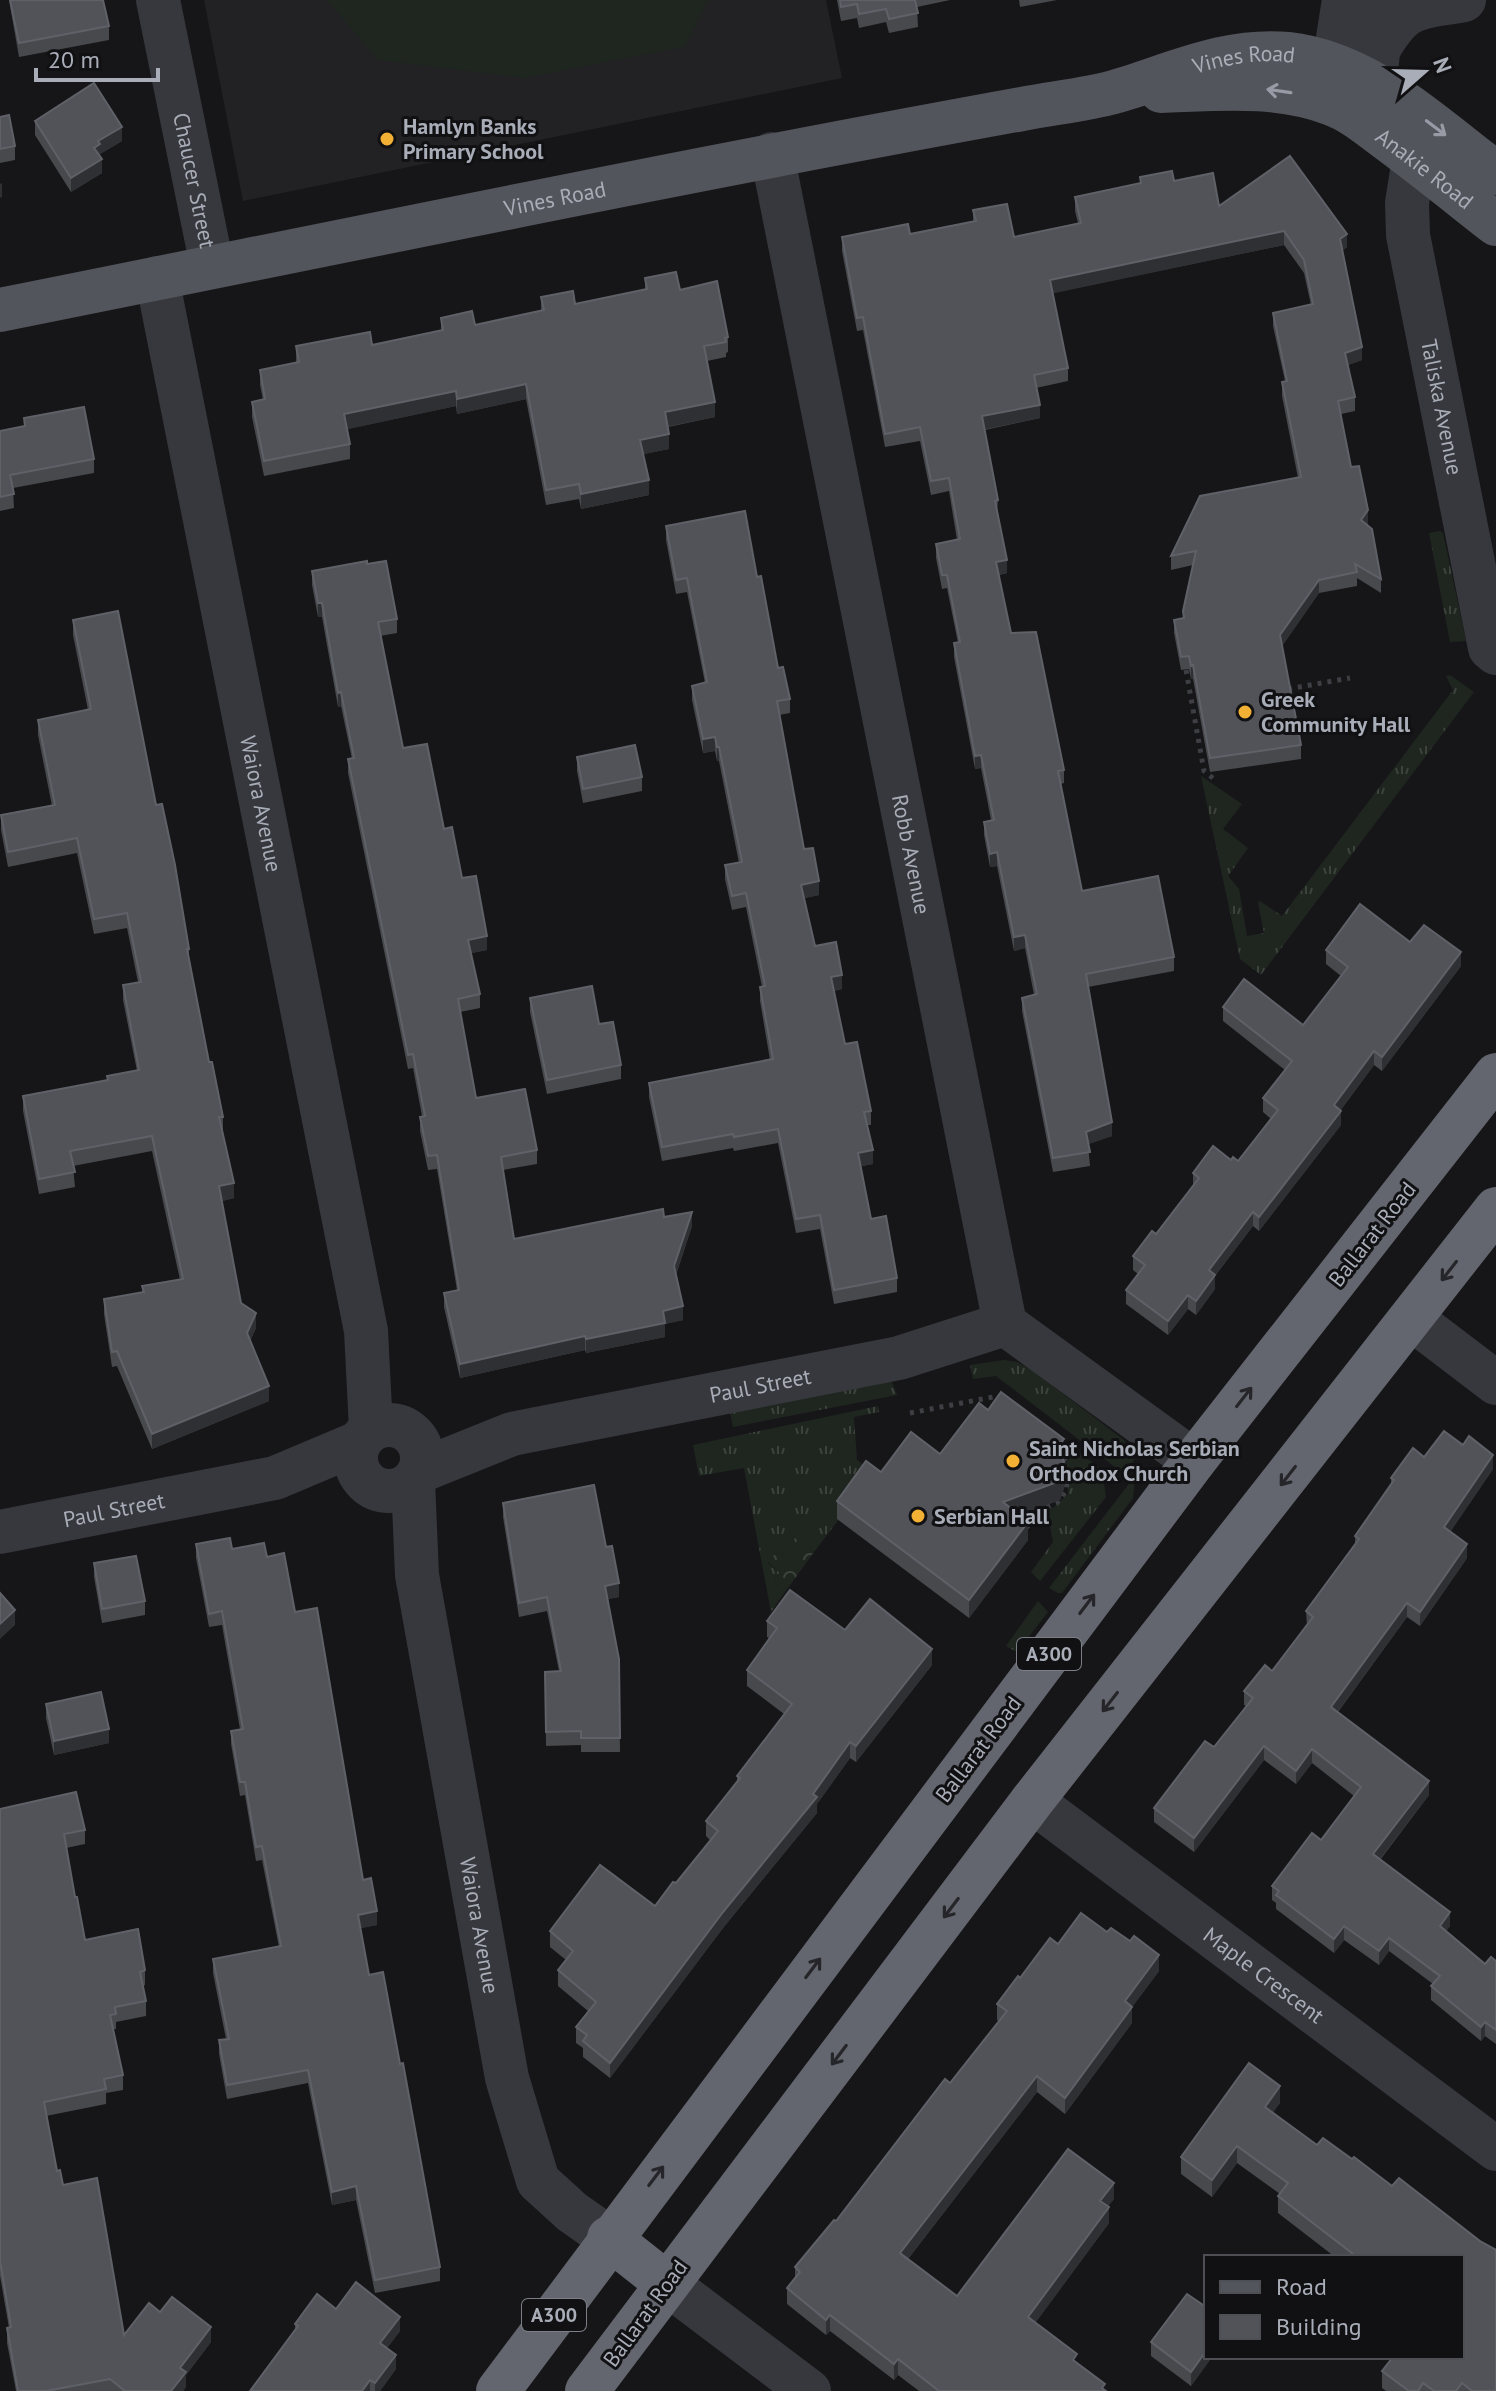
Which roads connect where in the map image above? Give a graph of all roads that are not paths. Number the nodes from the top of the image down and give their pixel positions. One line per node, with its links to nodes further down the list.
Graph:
1 (158, 0): 10 (street, Chaucer Street)
2 (1344, 0): 5 (street)
3 (1373, 0): 5 (street)
4 (1464, 0): 5 (street)
5 (1354, 84): 6 (main road, Vines Road); 7 (main road, Anakie Road); 8 (main road, Anakie Road, one-way to 8)
6 (772, 154): 10 (main road, Vines Road); 17 (street, Robb Avenue)
7 (1414, 159): 9 (main road, Anakie Road); 13 (street, Taliska Avenue)
8 (1496, 173)
9 (1496, 224)
10 (212, 266): 11 (main road, Vines Road)
11 (157, 278): 12 (main road, Vines Road); 19 (street, Waiora Avenue)
12 (0, 310)
13 (1496, 653)
14 (1496, 1075): 20 (highway, Ballarat Road / A300, one-way to 14)
15 (1496, 1209): 16 (highway, Ballarat Road, one-way to 16)
16 (1412, 1319): 18 (street); 22 (highway, Ballarat Road, one-way to 22)
17 (1005, 1324): 19 (street, Paul Street); 20 (street)
18 (1496, 1383)
19 (389, 1457): 21 (street, Paul Street); 24 (street, Waiora Avenue)
20 (1194, 1461): 24 (highway, Ballarat Road / A300, one-way to 20)
21 (0, 1532)
22 (1032, 1801): 23 (street, Maple Crescent); 25 (highway, Ballarat Road, one-way to 25)
23 (1496, 2149)
24 (609, 2238): 25 (highway); 26 (highway, Ballarat Road / A300)
25 (666, 2283): 27 (highway, Ballarat Road); 28 (street)
26 (498, 2391)
27 (587, 2391)
28 (809, 2391)

